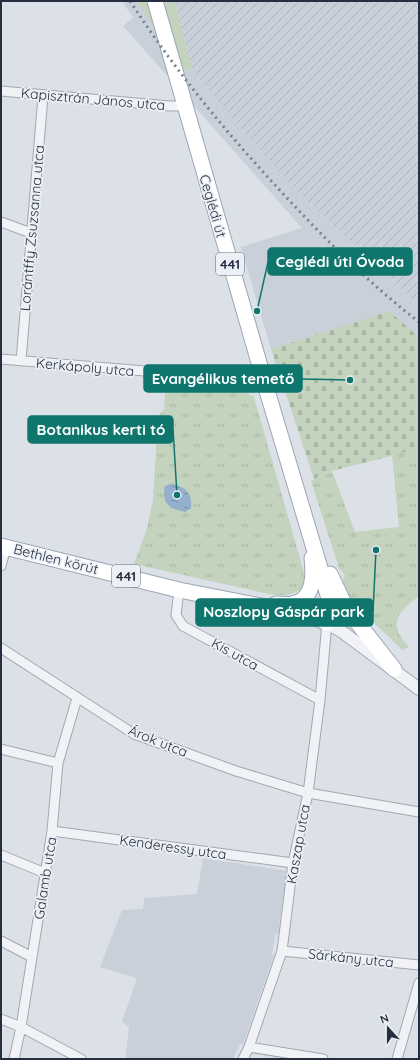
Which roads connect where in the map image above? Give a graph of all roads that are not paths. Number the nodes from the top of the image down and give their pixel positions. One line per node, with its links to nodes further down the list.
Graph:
1 (155, 1): 4 (main road, Ceglédi út / 441)
2 (1, 91): 3 (street, Kapisztrán János utca)
3 (43, 96): 4 (street, Kapisztrán János utca); 6 (street, Lorántffy Zsuzsanna utca)
4 (184, 106): 9 (main road, Ceglédi út / 441)
5 (1, 222): 6 (street)
6 (31, 233): 8 (street, Lorántffy Zsuzsanna utca)
7 (1, 359): 8 (street, Kerkápoly utca)
8 (21, 361): 9 (street, Kerkápoly utca)
9 (264, 381): 10 (main road, Ceglédi út / 441)
10 (308, 525): 14 (main road); 15 (main road, 441); 17 (main road)
11 (4, 546): 12 (street); 13 (main road, Bethlen körút / 441)
12 (1, 566)
13 (179, 590): 14 (main road, Bethlen körút / 441); 20 (street, Kis utca)
14 (251, 604): 15 (main road, 441)
15 (327, 624): 17 (street); 20 (street, Kaszap utca)
16 (1, 648): 19 (street, Árok utca)
17 (394, 669): 18 (street)
18 (419, 689)
19 (77, 698): 22 (street, Galamb utca); 23 (street, Árok utca)
20 (320, 700): 23 (street, Kaszap utca)
21 (1, 749): 22 (street)
22 (58, 763): 25 (street, Galamb utca)
23 (308, 793): 24 (street, Árok utca); 27 (street, Kaszap utca)
24 (419, 812)
25 (52, 831): 27 (street, Kenderessy utca); 28 (street, Galamb utca)
26 (1, 855): 28 (street)
27 (293, 863): 30 (street, Kaszap utca)
28 (45, 873): 31 (street, Galamb utca)
29 (1, 941): 31 (street)
30 (282, 951): 32 (street, Sárkány utca); 36 (street, Kaszap utca)
31 (32, 957): 35 (street, Galamb utca)
32 (419, 965)
33 (419, 983): 41 (street)
34 (1, 1019): 35 (street)
35 (21, 1027): 37 (street, Galamb utca); 38 (street)
36 (250, 1047): 39 (street, Kaszap utca); 40 (street)
37 (14, 1059)
38 (81, 1059)
39 (243, 1059)
40 (324, 1059)
41 (398, 1059)

